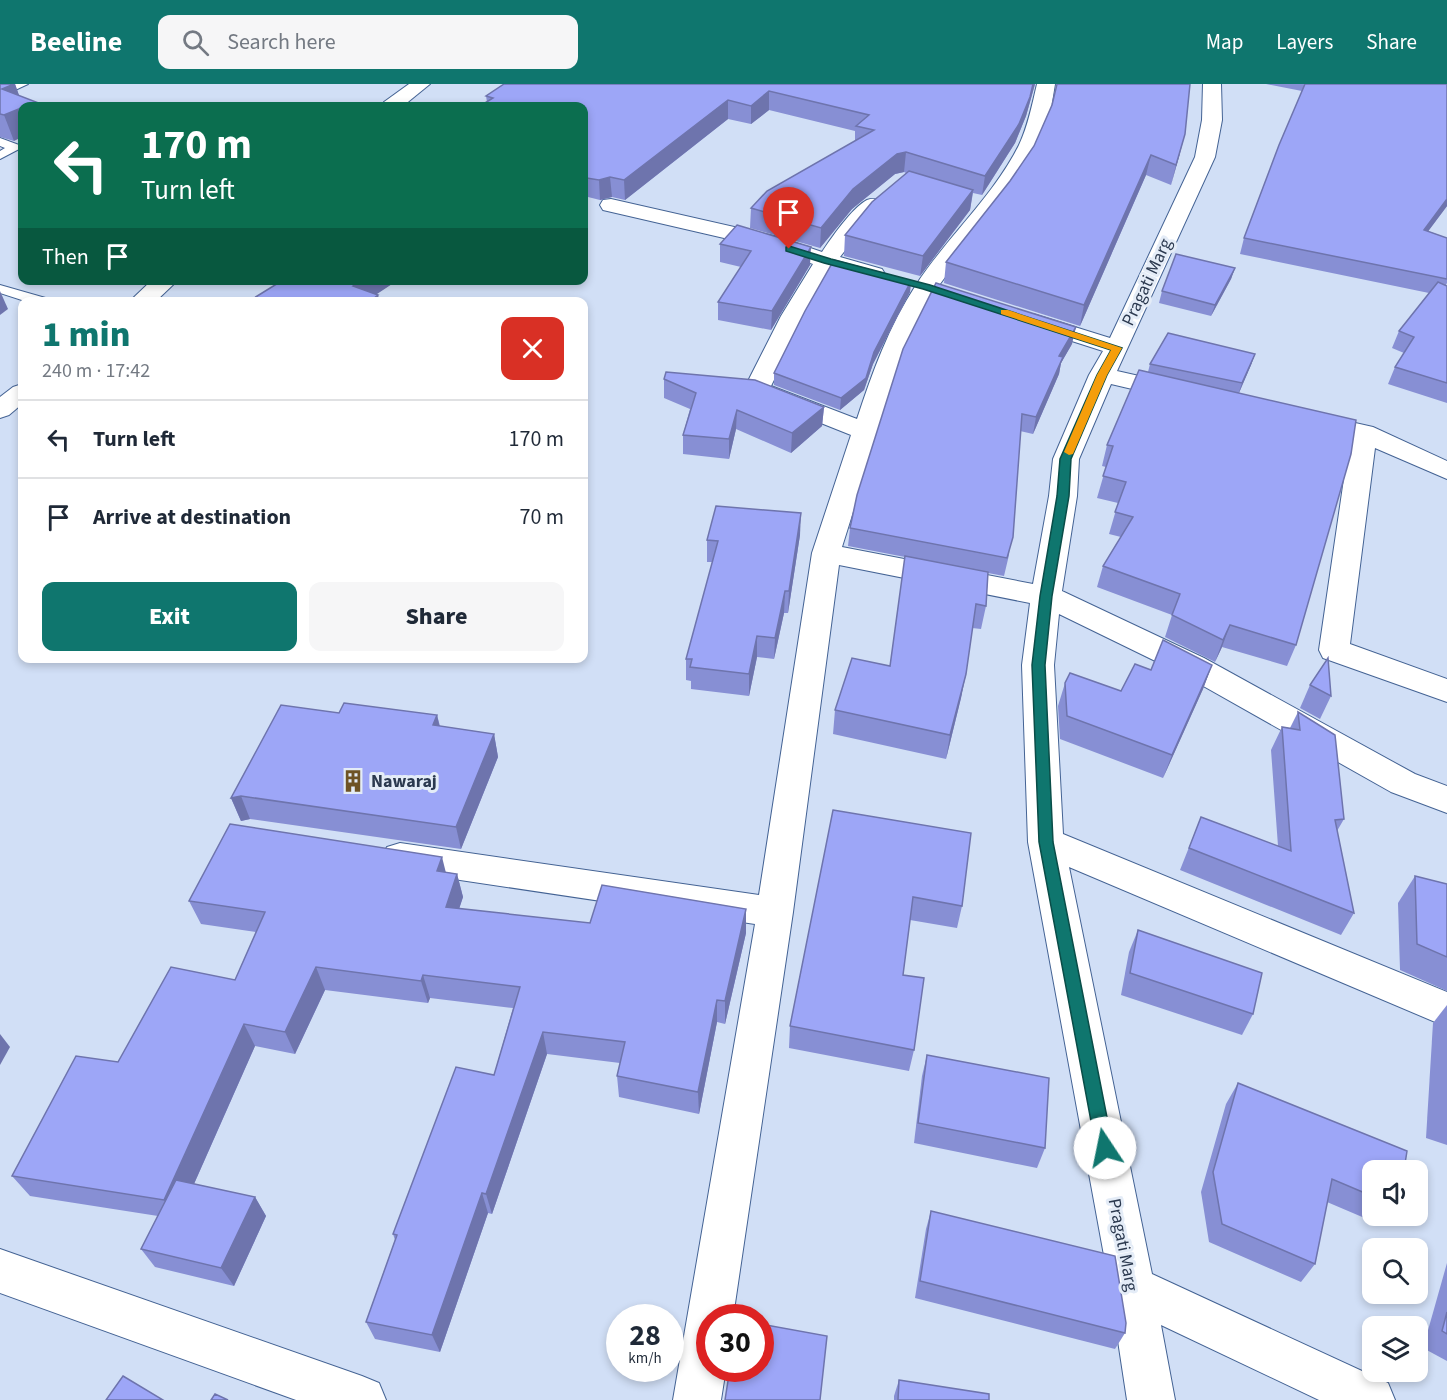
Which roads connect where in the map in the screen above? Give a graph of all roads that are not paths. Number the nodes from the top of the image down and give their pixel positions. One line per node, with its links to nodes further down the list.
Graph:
1 (22, 84): 5 (lane)
2 (421, 84): 6 (main road)
3 (1046, 84): 13 (main road)
4 (1212, 84): 18 (main road, Pragati Marg)
5 (0, 94)
6 (397, 102)
7 (0, 142): 8 (lane)
8 (0, 155)
9 (886, 194): 11 (main road)
10 (611, 205): 11 (main road)
11 (828, 261): 13 (main road); 23 (main road)
12 (161, 285): 16 (main road)
13 (918, 285): 23 (main road)
14 (0, 289): 15 (lane)
15 (27, 297)
16 (146, 297)
17 (1016, 316): 18 (main road)
18 (1109, 362): 20 (main road); 27 (main road, Pragati Marg)
19 (18, 395): 21 (main road)
20 (1204, 398)
21 (0, 410)
22 (1284, 415): 24 (main road)
23 (867, 432): 26 (main road)
24 (1364, 433): 25 (main road); 28 (main road)
25 (1447, 471)
26 (826, 554): 27 (main road); 32 (main road)
27 (1046, 596): 29 (main road); 30 (main road, Pragati Marg)
28 (1447, 691)
29 (1447, 800)
30 (1046, 842): 33 (main road); 35 (main road, Pragati Marg)
31 (367, 852): 32 (main road)
32 (775, 912): 36 (main road)
33 (1447, 1010)
34 (0, 1271): 38 (main road)
35 (1132, 1288): 40 (main road, Pragati Marg); 41 (main road)
36 (712, 1304)
37 (699, 1382): 39 (main road)
38 (362, 1400)
39 (696, 1400)
40 (1151, 1400)
41 (1371, 1400)

